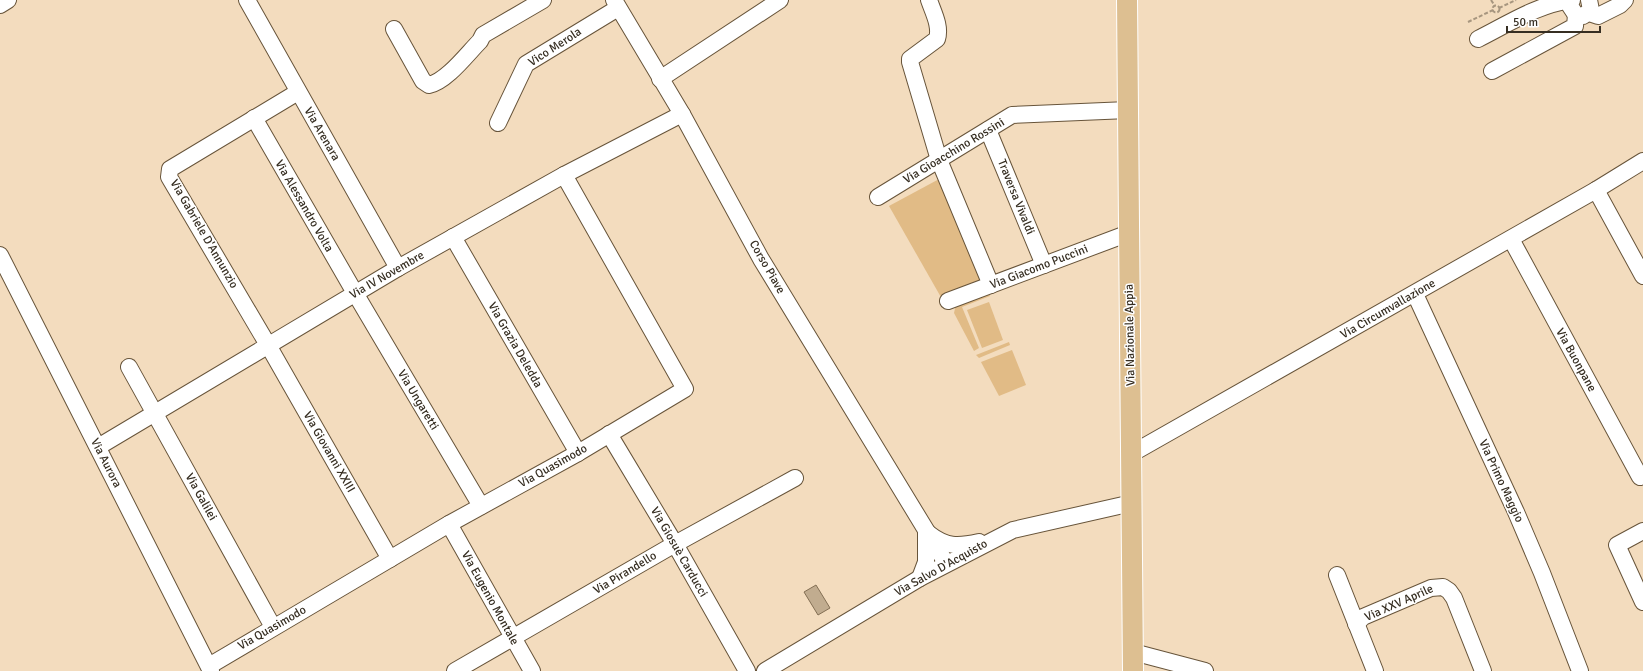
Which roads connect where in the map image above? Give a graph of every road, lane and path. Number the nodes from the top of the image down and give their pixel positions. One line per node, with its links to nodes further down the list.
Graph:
1 (8, 0): 11 (street)
2 (248, 0): 22 (street, Via Arenara)
3 (542, 0): 18 (street)
4 (780, 0): 21 (street)
5 (929, 0): 28 (street)
6 (1127, 0): 23 (main road, Via Nazionale Appia)
7 (1492, 0): 13 (path)
8 (1516, 0): 15 (path)
9 (1625, 0): 14 (street)
10 (616, 4): 21 (street, Corso Piave); 26 (street, Vico Merola)
11 (0, 5)
12 (1534, 5): 14 (street); 19 (street)
13 (1495, 6): 15 (path); 16 (path)
14 (1580, 6): 20 (street)
15 (1500, 8): 16 (path)
16 (1493, 10): 17 (path)
17 (1468, 22)
18 (394, 29)
19 (1478, 39)
20 (1492, 71)
21 (660, 79): 24 (street, Corso Piave)
22 (298, 92): 25 (street, Via Gabriele D'Annunzio); 38 (street, Via Arenara)
23 (1128, 110): 27 (street, Via Gioacchino Rossini); 33 (main road, Via Nazionale Appia)
24 (682, 114): 30 (street, Via IV Novembre); 56 (street, Corso Piave)
25 (254, 118): 41 (street, Via Alessandro Volta); 44 (street, Via Gabriele D'Annunzio)
26 (498, 123)
27 (988, 130): 28 (street, Via Gioacchino Rossini); 37 (street, Traversa Vivaldi)
28 (939, 160): 32 (street, Via Gioacchino Rossini); 40 (street)
29 (1643, 161): 31 (street, Via Circumvallazione)
30 (564, 175): 34 (street, Via IV Novembre); 47 (street, Via Quasimodo)
31 (1596, 190): 35 (street, Via Circumvallazione); 39 (street)
32 (878, 197)
33 (1129, 233): 37 (street, Via Giacomo Puccini); 50 (main road, Via Nazionale Appia)
34 (453, 237): 38 (street, Via IV Novembre); 49 (street, Via Grazia Deledda)
35 (1510, 239): 42 (street, Via Circumvallazione); 51 (street, Via Buonpane)
36 (0, 254): 48 (street, Via Aurora)
37 (1044, 265): 40 (street, Via Giacomo Puccini)
38 (398, 268): 41 (street, Via IV Novembre)
39 (1643, 276)
40 (991, 285): 43 (street, Via Giacomo Puccini)
41 (354, 293): 44 (street, Via IV Novembre); 54 (street, Via Ungaretti)
42 (1415, 294): 50 (street, Via Circumvallazione); 77 (street, Via Primo Maggio)
43 (948, 301)
44 (268, 345): 46 (street, Via IV Novembre); 60 (street, Via Giovanni XXIII)
45 (129, 367): 46 (street, Via Galilei)
46 (154, 413): 48 (street, Via IV Novembre); 66 (street, Via Galilei)
47 (609, 434): 49 (street, Via Quasimodo); 59 (street, Via Giosuè Carducci)
48 (98, 447): 69 (street, Via Aurora)
49 (578, 452): 54 (street, Via Quasimodo)
50 (1132, 454): 53 (main road, Via Nazionale Appia)
51 (1643, 475)
52 (795, 478): 59 (street, Via Pirandello)
53 (1132, 503): 58 (street, Via Salvo D'Acquisto); 68 (main road, Via Nazionale Appia)
54 (481, 506): 55 (street, Via Quasimodo)
55 (449, 524): 60 (street, Via Quasimodo); 67 (street, Via Eugenio Montale)
56 (926, 531): 58 (street, Corso Piave); 61 (street, Corso Piave); 63 (street)
57 (1643, 531): 64 (street)
58 (998, 538): 61 (street, Via Salvo D'Acquisto)
59 (675, 544): 67 (street, Via Pirandello); 72 (street, Via Giosuè Carducci)
60 (390, 559): 66 (street, Via Quasimodo)
61 (946, 564): 63 (street, Via Salvo D'Acquisto)
62 (1338, 575): 65 (street)
63 (920, 578): 73 (street, Via Salvo D'Acquisto)
64 (1643, 602)
65 (1356, 624): 75 (street); 76 (street, Via XXV Aprile)
66 (273, 628): 69 (street, Via Quasimodo)
67 (514, 639): 70 (street, Via Pirandello); 71 (street, Via Eugenio Montale)
68 (1133, 661): 74 (street)
69 (210, 668)
70 (455, 671)
71 (532, 671)
72 (747, 671)
73 (765, 671)
74 (1205, 671)
75 (1375, 671)
76 (1483, 671)
77 (1580, 671)

